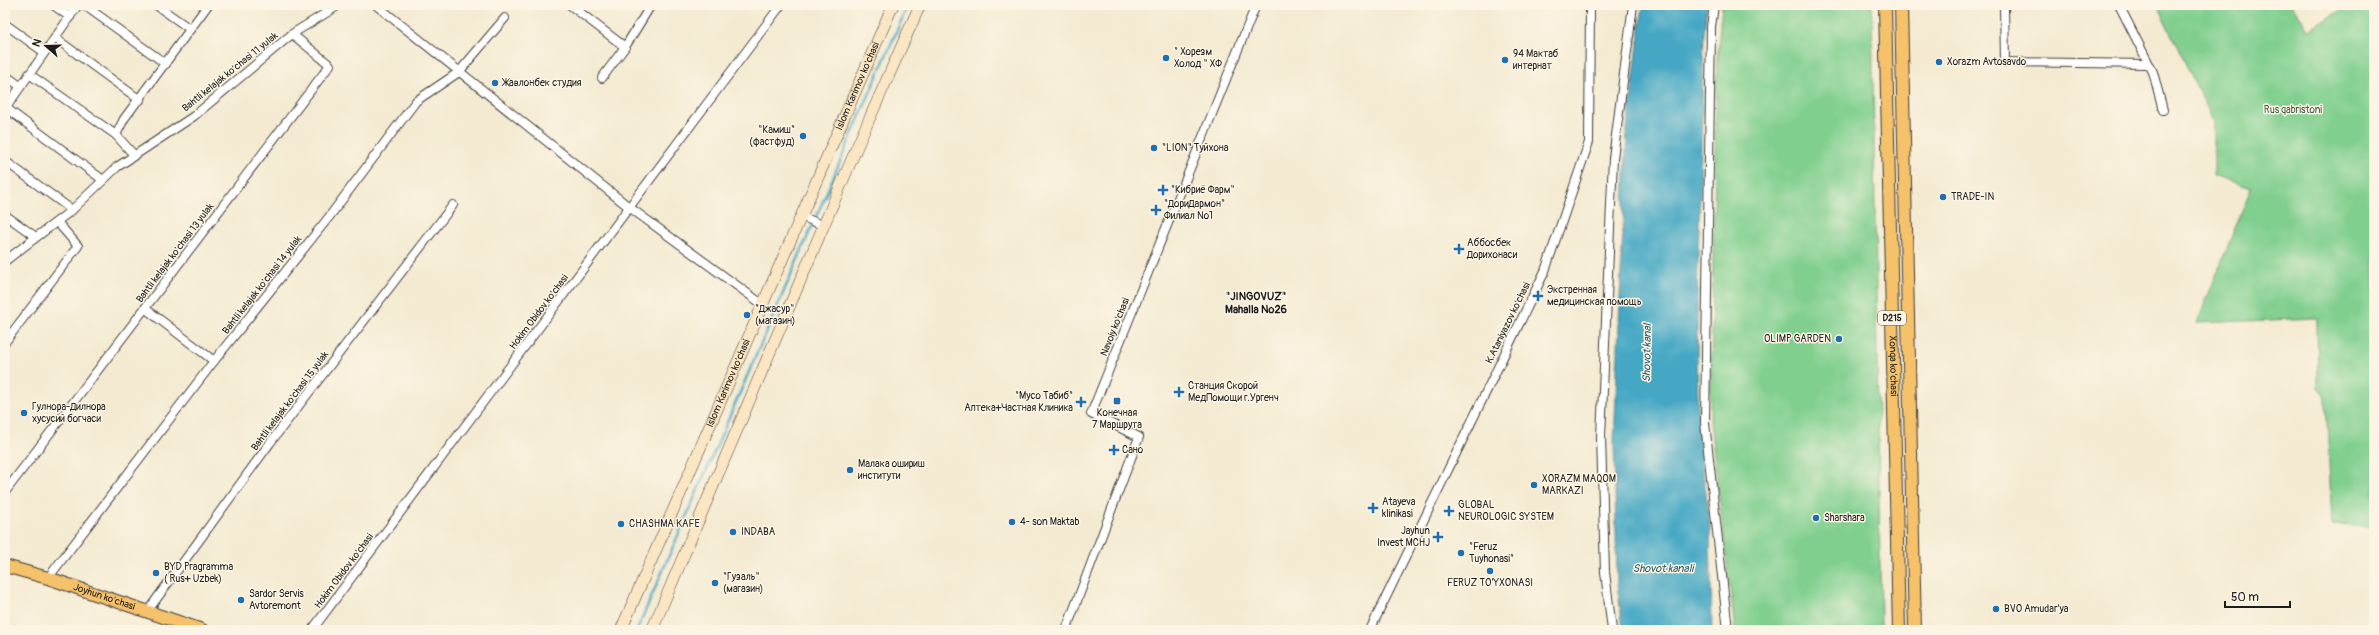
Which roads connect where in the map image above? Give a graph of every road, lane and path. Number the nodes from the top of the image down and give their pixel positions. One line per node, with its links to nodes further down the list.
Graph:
1 (53, 5): 21 (street)
2 (78, 5): 21 (street)
3 (84, 5): 29 (street)
4 (156, 5): 24 (street)
5 (208, 5): 24 (street)
6 (339, 5): 25 (street, Bahtli kelajak ko'chasi 11 yulak)
7 (376, 5): 31 (street)
8 (570, 5): 27 (street)
9 (651, 5): 27 (street)
10 (781, 5): 44 (street, Hokim Obidov ko'chasi)
11 (893, 5): 47 (main road, Islom Karimov ko'chasi)
12 (920, 5): 49 (main road)
13 (1256, 5): 67 (street, Navoiy ko'chasi)
14 (1590, 5): 68 (street, K.Ataniyazov ko'chasi)
15 (1633, 5): 69 (street)
16 (1714, 5): 70 (street)
17 (1885, 5): 59 (main road, Xonqa ko'chasi / D215)
18 (1901, 5): 60 (main road, Xonqa ko'chasi / D215)
19 (2004, 5): 30 (street)
20 (2119, 5): 30 (street)
21 (70, 17): 26 (street)
22 (505, 18): 31 (street, Bahtli kelajak ko'chasi 14 yulak)
23 (5, 24): 28 (street)
24 (190, 29): 29 (street)
25 (292, 34): 40 (street, Bahtli kelajak ko'chasi 11 yulak); 53 (street, Bahtli kelajak ko'chasi 13 yulak)
26 (55, 38): 28 (street); 36 (street)
27 (625, 47): 34 (street)
28 (44, 52): 32 (street)
29 (166, 64): 36 (street)
30 (2148, 64): 38 (street)
31 (459, 72): 44 (street); 55 (street, Bahtli kelajak ko'chasi 14 yulak)
32 (29, 74): 35 (street); 39 (street)
33 (5, 75): 35 (street)
34 (602, 78)
35 (20, 86): 37 (street)
36 (140, 100): 39 (street)
37 (5, 108): 42 (street)
38 (2163, 110)
39 (116, 135): 40 (street)
40 (134, 155): 42 (street, Bahtli kelajak ko'chasi 11 yulak)
41 (5, 161): 45 (street)
42 (103, 180): 45 (street, Bahtli kelajak ko'chasi 11 yulak)
43 (453, 205): 61 (street, Bahtli kelajak ko'chasi 15 yulak)
44 (629, 207): 52 (street); 64 (street, Hokim Obidov ko'chasi)
45 (72, 210): 48 (street, Bahtli kelajak ko'chasi 11 yulak)
46 (5, 215): 50 (street)
47 (801, 216): 49 (street); 52 (main road, Islom Karimov ko'chasi)
48 (58, 223): 50 (street, Bahtli kelajak ko'chasi 11 yulak); 54 (street)
49 (824, 226): 66 (main road)
50 (36, 238): 51 (street, Bahtli kelajak ko'chasi 11 yulak)
51 (5, 261)
52 (762, 304): 65 (main road, Islom Karimov ko'chasi)
53 (146, 309): 55 (street); 56 (street, Bahtli kelajak ko'chasi 13 yulak)
54 (5, 342)
55 (214, 361): 58 (street, Bahtli kelajak ko'chasi 14 yulak)
56 (5, 492)
57 (5, 566): 58 (main road, Joyhun ko'chasi)
58 (48, 578): 61 (main road, Joyhun ko'chasi)
59 (1897, 587): 60 (main road); 71 (main road, Xonqa ko'chasi / D215)
60 (1914, 587): 72 (main road, Xonqa ko'chasi / D215)
61 (147, 612): 62 (main road, Joyhun ko'chasi)
62 (179, 627): 63 (main road, Joyhun ko'chasi)
63 (202, 630)
64 (312, 630)
65 (621, 630)
66 (652, 630)
67 (1066, 630)
68 (1370, 630)
69 (1612, 630)
70 (1728, 630)
71 (1900, 630)
72 (1915, 630)

